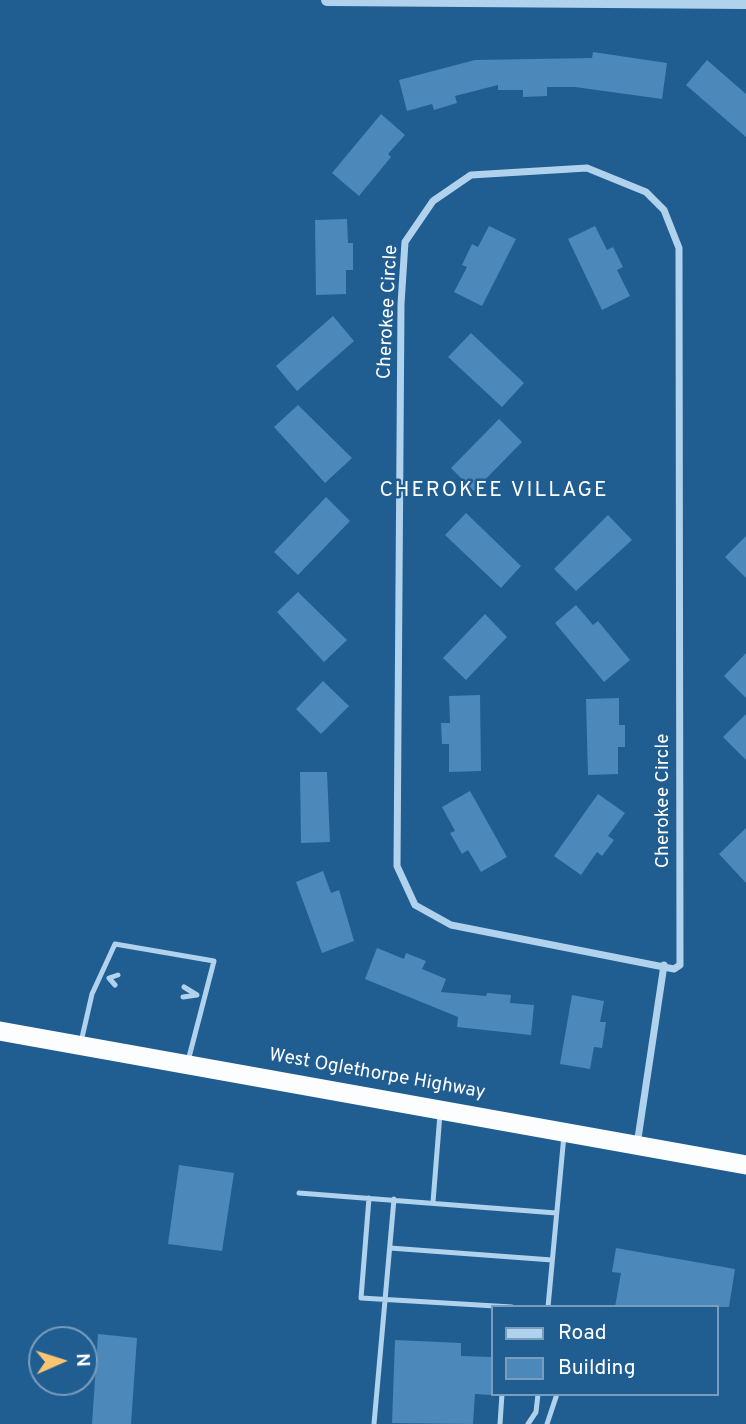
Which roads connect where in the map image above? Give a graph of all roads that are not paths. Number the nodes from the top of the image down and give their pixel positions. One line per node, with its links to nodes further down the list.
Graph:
1 (327, 0): 2 (street)
2 (372, 0): 3 (street)
3 (567, 1): 4 (street)
4 (746, 3)
5 (664, 965): 5 (street, Cherokee Circle); 19 (street)
6 (118, 975): 8 (lane)
7 (100, 976): 8 (lane); 13 (lane); 15 (lane)
8 (109, 978): 9 (lane)
9 (116, 985)
10 (184, 987): 11 (lane)
11 (197, 995): 12 (lane); 13 (lane)
12 (183, 997)
13 (206, 997): 16 (lane)
14 (0, 1031): 15 (highway, West Oglethorpe Highway)
15 (80, 1045): 16 (highway, West Oglethorpe Highway)
16 (187, 1065): 17 (highway, West Oglethorpe Highway)
17 (440, 1110): 18 (highway, West Oglethorpe Highway); 24 (lane)
18 (565, 1132): 19 (highway, West Oglethorpe Highway); 25 (lane)
19 (637, 1145): 20 (highway, West Oglethorpe Highway)
20 (746, 1165)
21 (299, 1193): 22 (lane)
22 (369, 1198): 23 (lane); 28 (lane)
23 (394, 1199): 24 (lane); 26 (lane)
24 (433, 1202): 25 (lane)
25 (556, 1213): 27 (lane)
26 (390, 1248): 27 (lane); 28 (lane)
27 (552, 1260): 30 (lane)
28 (385, 1298): 29 (lane); 34 (lane)
29 (490, 1305)
30 (548, 1305)
31 (502, 1396): 35 (lane)
32 (538, 1396): 36 (lane)
33 (556, 1396): 37 (lane)
34 (374, 1424)
35 (500, 1424)
36 (528, 1424)
37 (547, 1424)

